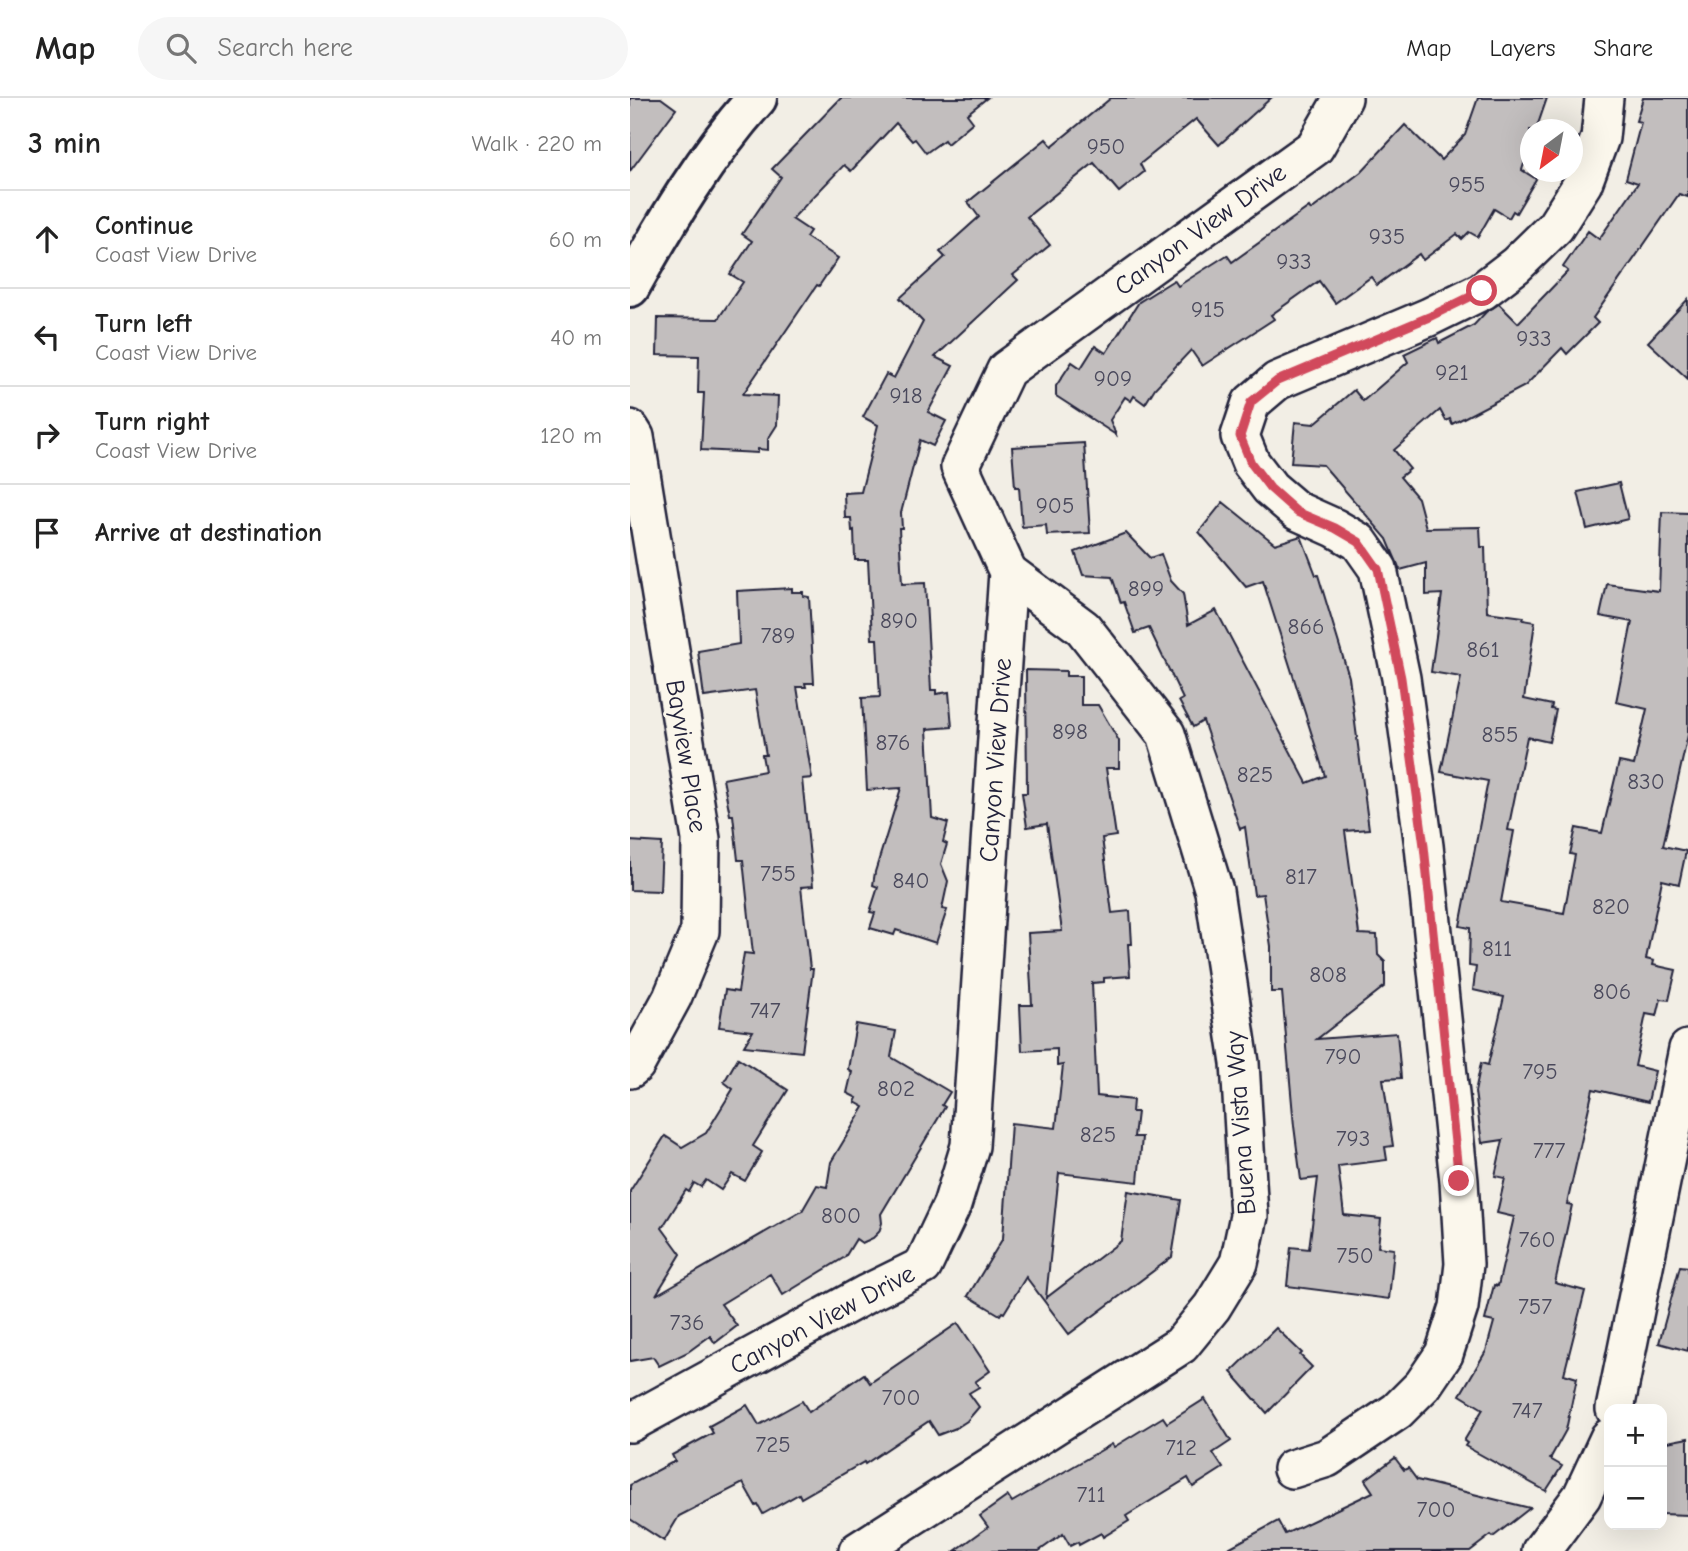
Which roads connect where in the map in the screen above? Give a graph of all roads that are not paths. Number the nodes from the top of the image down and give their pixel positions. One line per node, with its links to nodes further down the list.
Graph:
1 (757, 98): 4 (street)
2 (1343, 98): 6 (street, Canyon View Drive)
3 (1604, 98): 12 (street)
4 (630, 288)
5 (630, 429): 8 (street, Bayview Place)
6 (1008, 572): 10 (street, Canyon View Drive); 13 (street, Buena Vista Way)
7 (1688, 1049): 9 (street)
8 (630, 1069)
9 (1616, 1404)
10 (630, 1423)
11 (1604, 1449): 14 (street)
12 (1292, 1469)
13 (858, 1551)
14 (1541, 1551)

